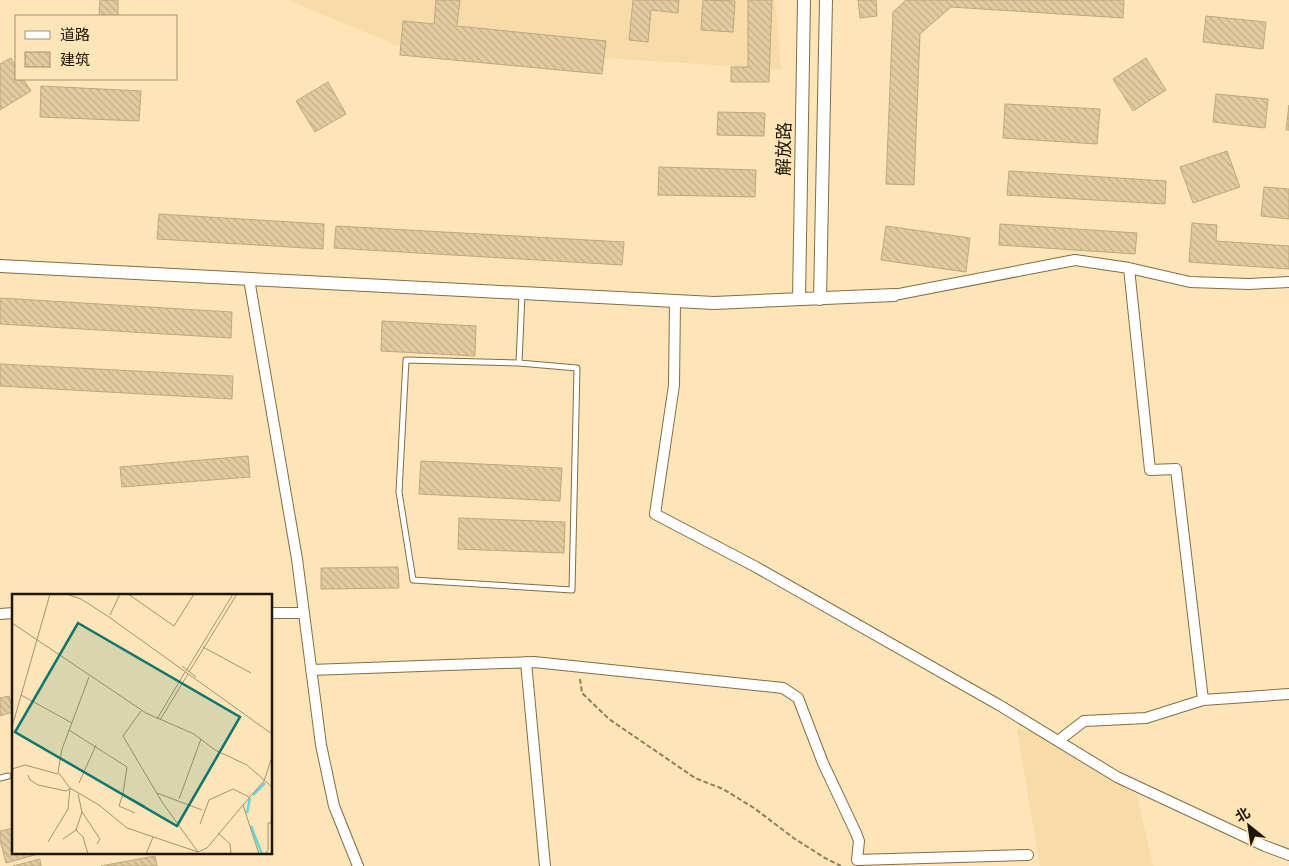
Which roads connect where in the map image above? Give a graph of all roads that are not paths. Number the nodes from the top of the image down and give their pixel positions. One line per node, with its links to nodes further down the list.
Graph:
1 (804, 0): 10 (street, 解放路)
2 (826, 0): 9 (street)
3 (0, 266): 5 (street)
4 (1129, 268): 6 (street); 8 (street); 18 (street)
5 (249, 279): 7 (street); 14 (street)
6 (1289, 282)
7 (522, 294): 11 (street); 12 (lane)
8 (894, 295): 9 (street)
9 (820, 298): 10 (street)
10 (799, 299): 11 (street)
11 (675, 301): 19 (street)
12 (519, 363): 12 (lane)
13 (272, 613): 14 (street)
14 (304, 613): 16 (street)
15 (526, 662): 16 (street); 24 (street); 26 (street)
16 (311, 670): 25 (street)
17 (1289, 694): 18 (street)
18 (1203, 700): 19 (street)
19 (1058, 741): 23 (street)
20 (8, 776): 21 (lane)
21 (0, 778)
22 (1028, 855): 24 (street)
23 (1289, 856)
24 (856, 863)
25 (358, 866)
26 (545, 866)

